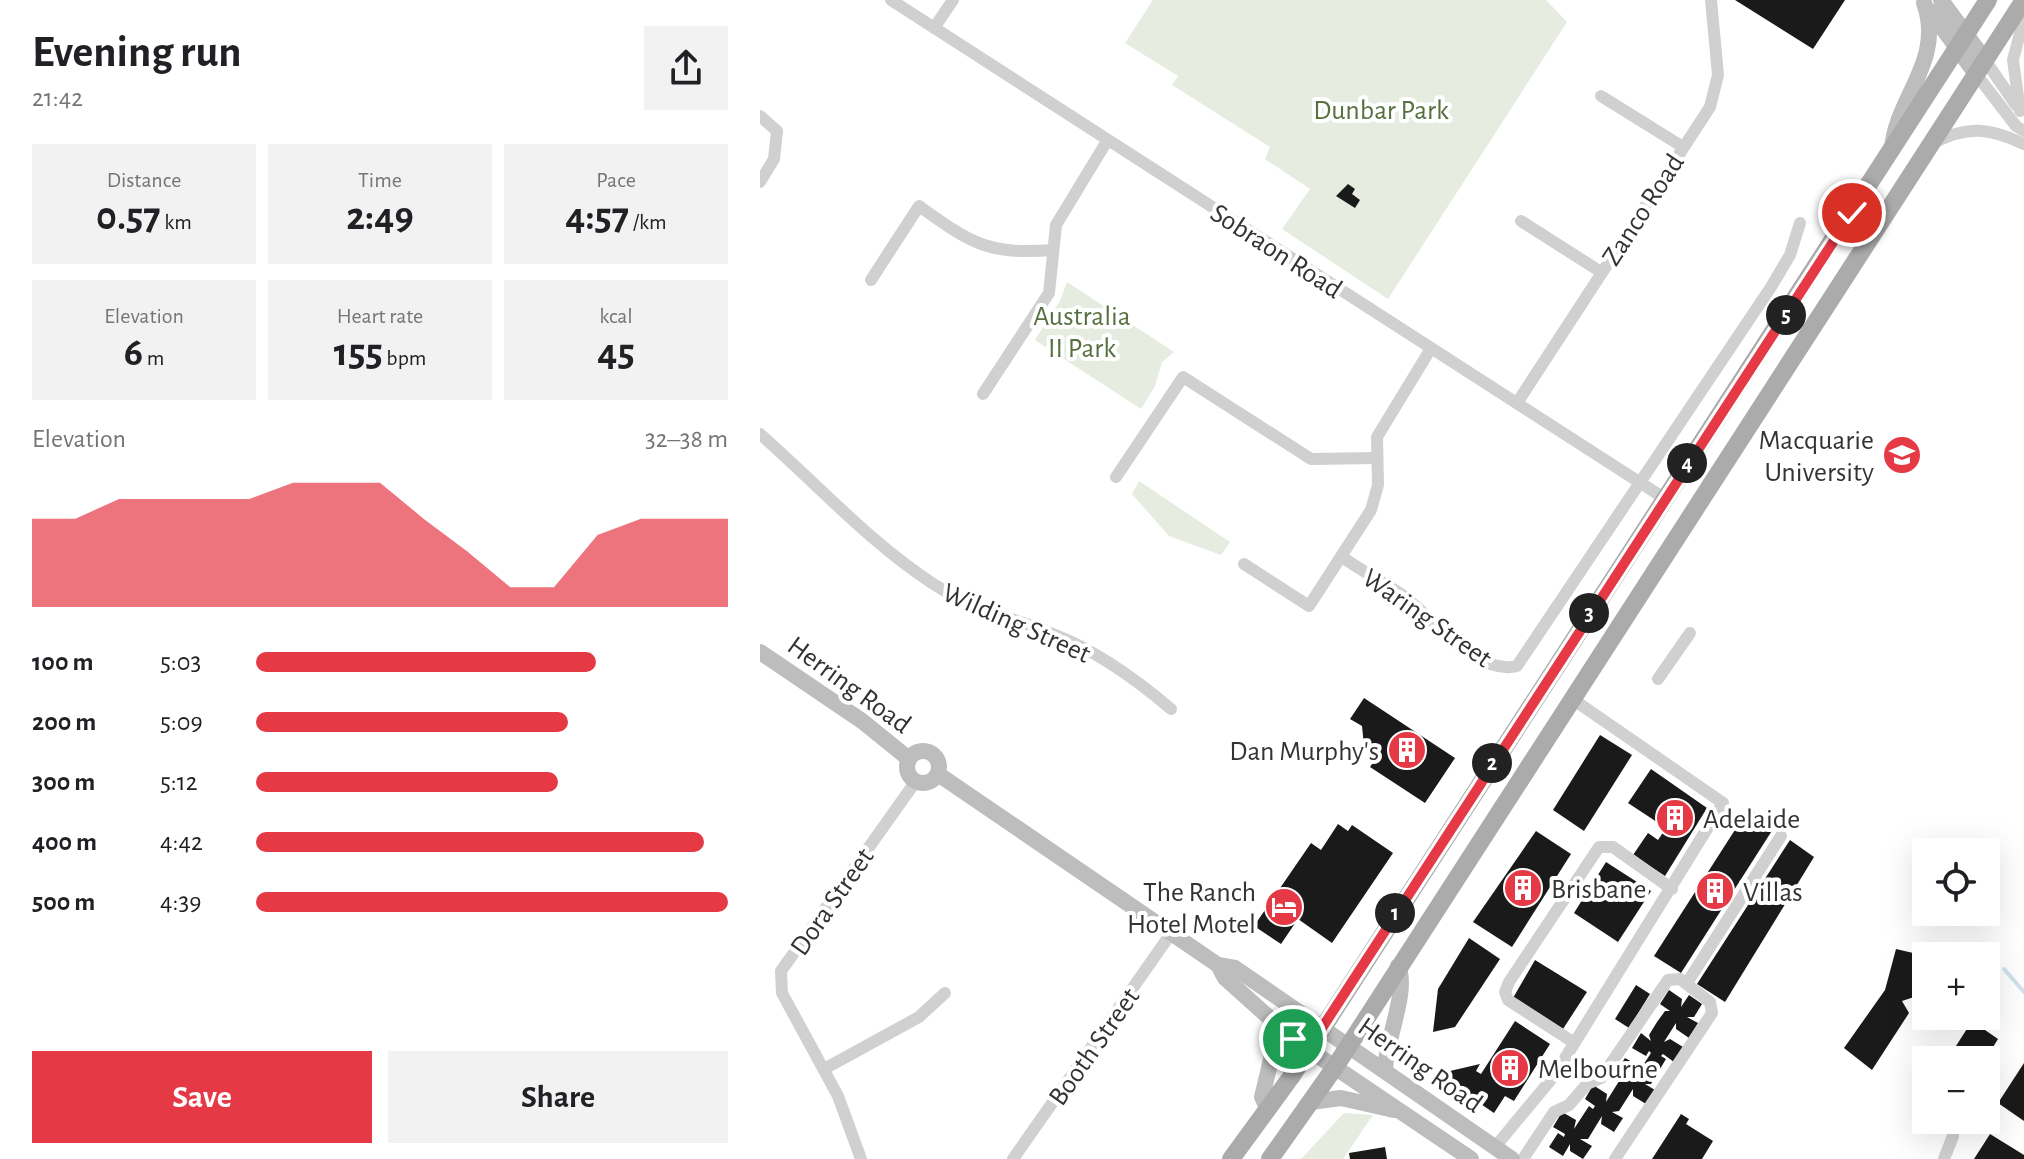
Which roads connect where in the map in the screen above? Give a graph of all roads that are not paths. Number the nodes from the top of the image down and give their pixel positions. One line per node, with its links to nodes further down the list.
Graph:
1 (891, 0): 8 (street, Sobraon Road)
2 (953, 0): 8 (street)
3 (1711, 0): 18 (street, Zanco Road)
4 (1988, 0): 9 (main road)
5 (2024, 0): 10 (main road)
6 (1929, 1): 9 (street); 19 (street)
7 (2024, 18): 12 (street)
8 (934, 28): 15 (street, Sobraon Road)
9 (1962, 41): 10 (street); 19 (main road)
10 (1980, 67): 12 (street); 14 (street); 17 (main road)
11 (1601, 96): 18 (street)
12 (2022, 114)
13 (760, 116): 20 (street)
14 (2024, 131)
15 (1107, 141): 23 (street); 26 (street, Sobraon Road)
16 (2024, 144): 17 (street)
17 (1928, 146): 39 (main road)
18 (1683, 147): 24 (street, Zanco Road)
19 (1892, 151): 33 (main road)
20 (760, 182)
21 (1521, 221): 24 (street)
22 (1800, 223): 32 (street, Waring Street)
23 (1053, 250): 25 (street); 27 (street)
24 (1601, 272): 28 (street, Zanco Road)
25 (871, 280)
26 (1430, 350): 28 (street, Sobraon Road); 30 (street)
27 (983, 394)
28 (1517, 403): 32 (street, Sobraon Road)
29 (760, 434): 40 (street, Wilding Street)
30 (1376, 458): 31 (street); 34 (street)
31 (1116, 477)
32 (1641, 483): 33 (street, Sobraon Road); 34 (street, Waring Street)
33 (1664, 498): 52 (main road)
34 (1342, 557): 35 (street)
35 (1244, 564)
36 (1690, 633): 38 (street)
37 (760, 652): 41 (street, Herring Road)
38 (1658, 679)
39 (1571, 698): 45 (street); 48 (main road)
40 (1171, 709)
41 (909, 759): 42 (street); 43 (street)
42 (938, 774): 43 (street); 46 (street, Herring Road)
43 (916, 781): 57 (street, Dora Street)
44 (1781, 836): 49 (street)
45 (1672, 889): 53 (street); 53 (street)
46 (1172, 932): 47 (street, Herring Road); 65 (street, Booth Street)
47 (1218, 965): 51 (street, Herring Road); 52 (street, Herring Road)
48 (1398, 966): 54 (main road); 58 (street)
49 (1687, 983): 70 (street); 71 (street)
50 (945, 993): 57 (street)
51 (1279, 1026): 55 (street, Herring Road); 60 (street)
52 (1322, 1028): 54 (street, Herring Road); 55 (main road)
53 (1573, 1042): 63 (street)
54 (1349, 1045): 56 (main road); 58 (street, Herring Road)
55 (1308, 1049): 56 (street, Herring Road); 60 (main road)
56 (1335, 1067): 59 (main road); 61 (street, Herring Road)
57 (824, 1069): 64 (street, Dora Street)
58 (1385, 1070): 63 (street, Herring Road)
59 (1311, 1102): 61 (street); 67 (main road)
60 (1267, 1108): 66 (main road)
61 (1400, 1111): 68 (street, Herring Road)
62 (1953, 1136): 72 (street)
63 (1495, 1147): 69 (street, Herring Road)
64 (861, 1159)
65 (1013, 1159)
66 (1231, 1159)
67 (1270, 1159)
68 (1471, 1159)
69 (1512, 1159)
70 (1523, 1159)
71 (1615, 1159)
72 (1944, 1159)

